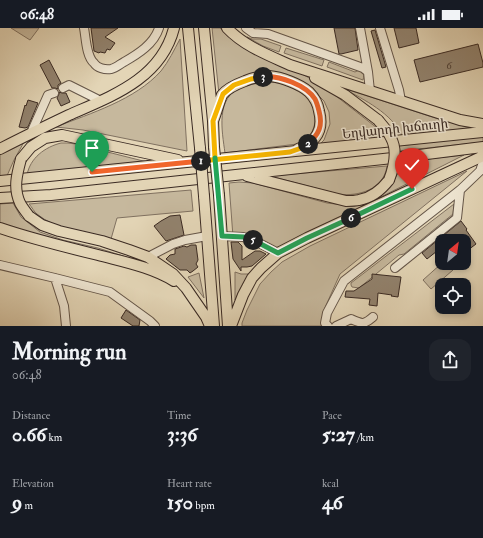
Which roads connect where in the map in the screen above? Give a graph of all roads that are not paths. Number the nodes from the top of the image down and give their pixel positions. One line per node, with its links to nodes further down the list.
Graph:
1 (84, 28): 2 (lane)
2 (160, 28)
3 (174, 28): 15 (main road)
4 (188, 28): 32 (main road, bridge)
5 (204, 28): 17 (main road)
6 (227, 28): 10 (main road)
7 (246, 28): 11 (lane)
8 (360, 28): 11 (lane)
9 (380, 28): 16 (lane)
10 (290, 65): 13 (main road); 27 (main road, bridge)
11 (368, 72): 13 (lane)
12 (63, 88): 15 (lane)
13 (370, 91): 16 (main road)
14 (54, 93): 20 (lane)
15 (101, 101): 20 (main road)
16 (401, 102): 18 (main road)
17 (213, 121): 23 (main road); 33 (main road, bridge)
18 (483, 124)
19 (483, 132): 23 (main road, Եղվարդի խճուղի)
20 (31, 133): 22 (main road)
21 (483, 147): 27 (main road)
22 (0, 149)
23 (290, 152): 25 (main road, Եղվարդի խճուղի)
24 (483, 156): 34 (main road)
25 (190, 162): 28 (main road, Եղվարդի խճուղի); 35 (main road, bridge)
26 (483, 162): 29 (lane)
27 (239, 174): 30 (main road)
28 (0, 181)
29 (460, 190): 37 (lane); 46 (lane)
30 (0, 198)
31 (0, 228): 39 (main road)
32 (207, 236): 35 (lane); 44 (main road)
33 (222, 236): 34 (lane); 45 (main road)
34 (278, 253): 45 (main road)
35 (148, 257): 39 (main road)
36 (0, 265): 38 (lane)
37 (395, 268)
38 (55, 278): 41 (lane); 42 (lane)
39 (186, 288): 43 (main road)
40 (373, 317): 47 (lane)
41 (66, 326)
42 (155, 326)
43 (210, 326)
44 (214, 326)
45 (230, 326)
46 (328, 326)
47 (336, 326)

